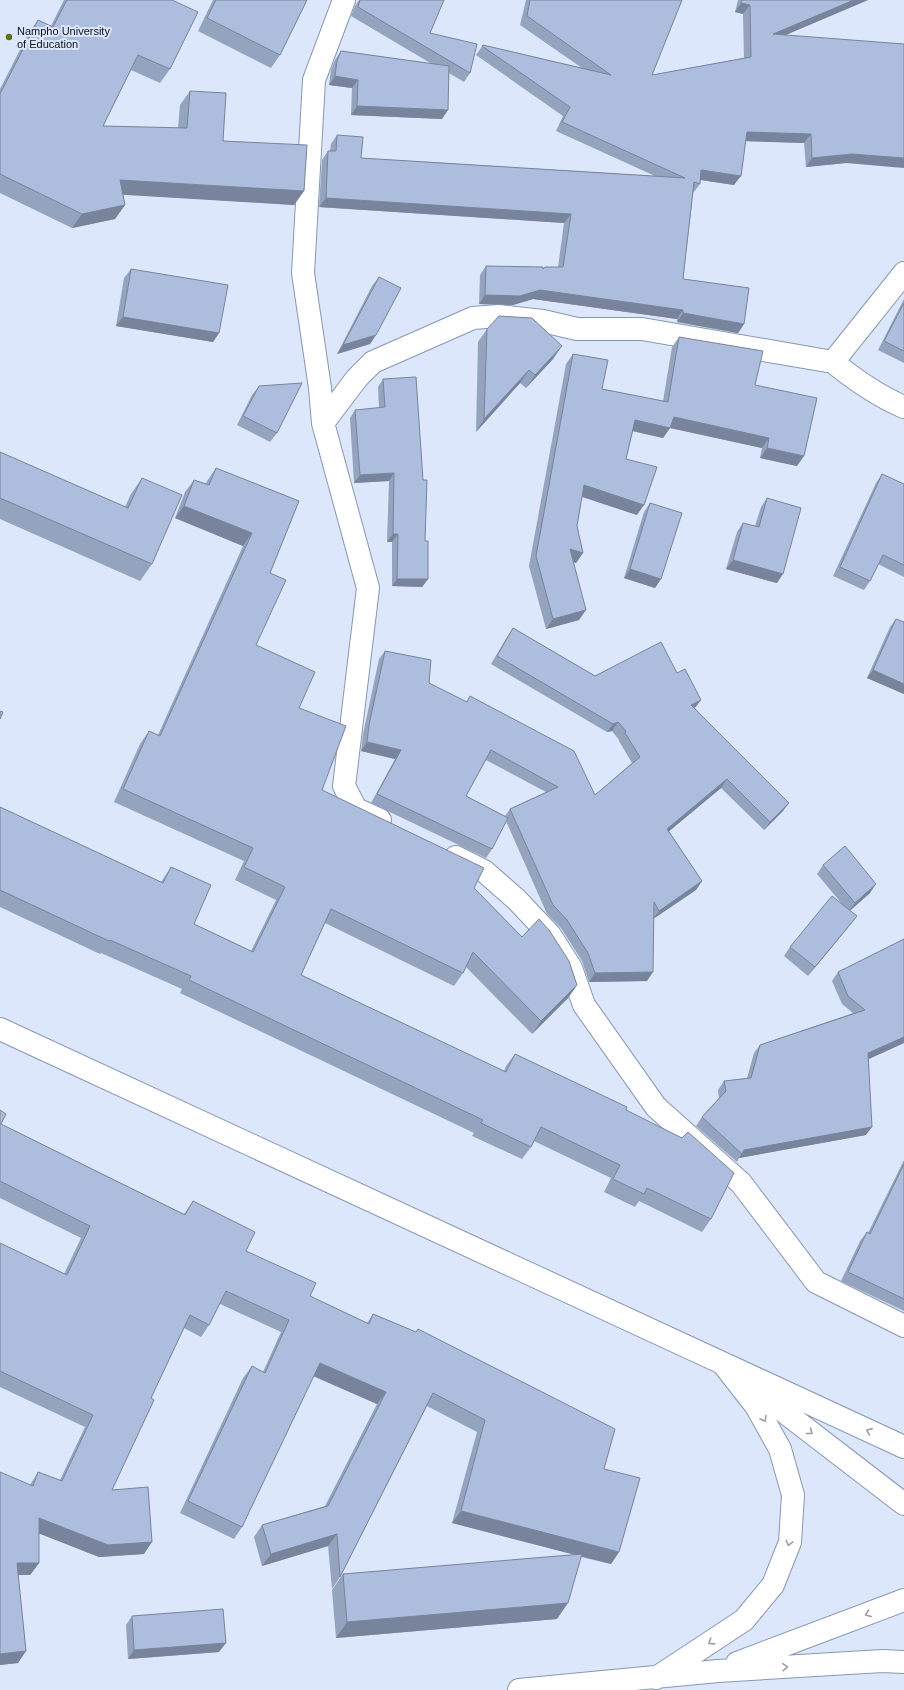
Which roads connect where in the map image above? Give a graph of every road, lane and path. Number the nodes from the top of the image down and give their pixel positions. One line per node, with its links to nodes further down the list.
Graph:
1 (344, 0): 5 (street)
2 (904, 273): 3 (street)
3 (833, 362): 4 (street); 5 (street)
4 (904, 407)
5 (323, 423): 6 (street)
6 (399, 830)
7 (441, 850): 9 (street)
8 (0, 1029): 10 (street)
9 (904, 1326)
10 (724, 1365): 11 (street, one-way to 10); 12 (street, one-way to 12); 16 (street, one-way to 16)
11 (904, 1447)
12 (904, 1504)
13 (904, 1600): 15 (street, one-way to 15)
14 (904, 1662): 15 (street, one-way to 14)
15 (718, 1671): 16 (street)
16 (656, 1678): 17 (street)
17 (519, 1690)

